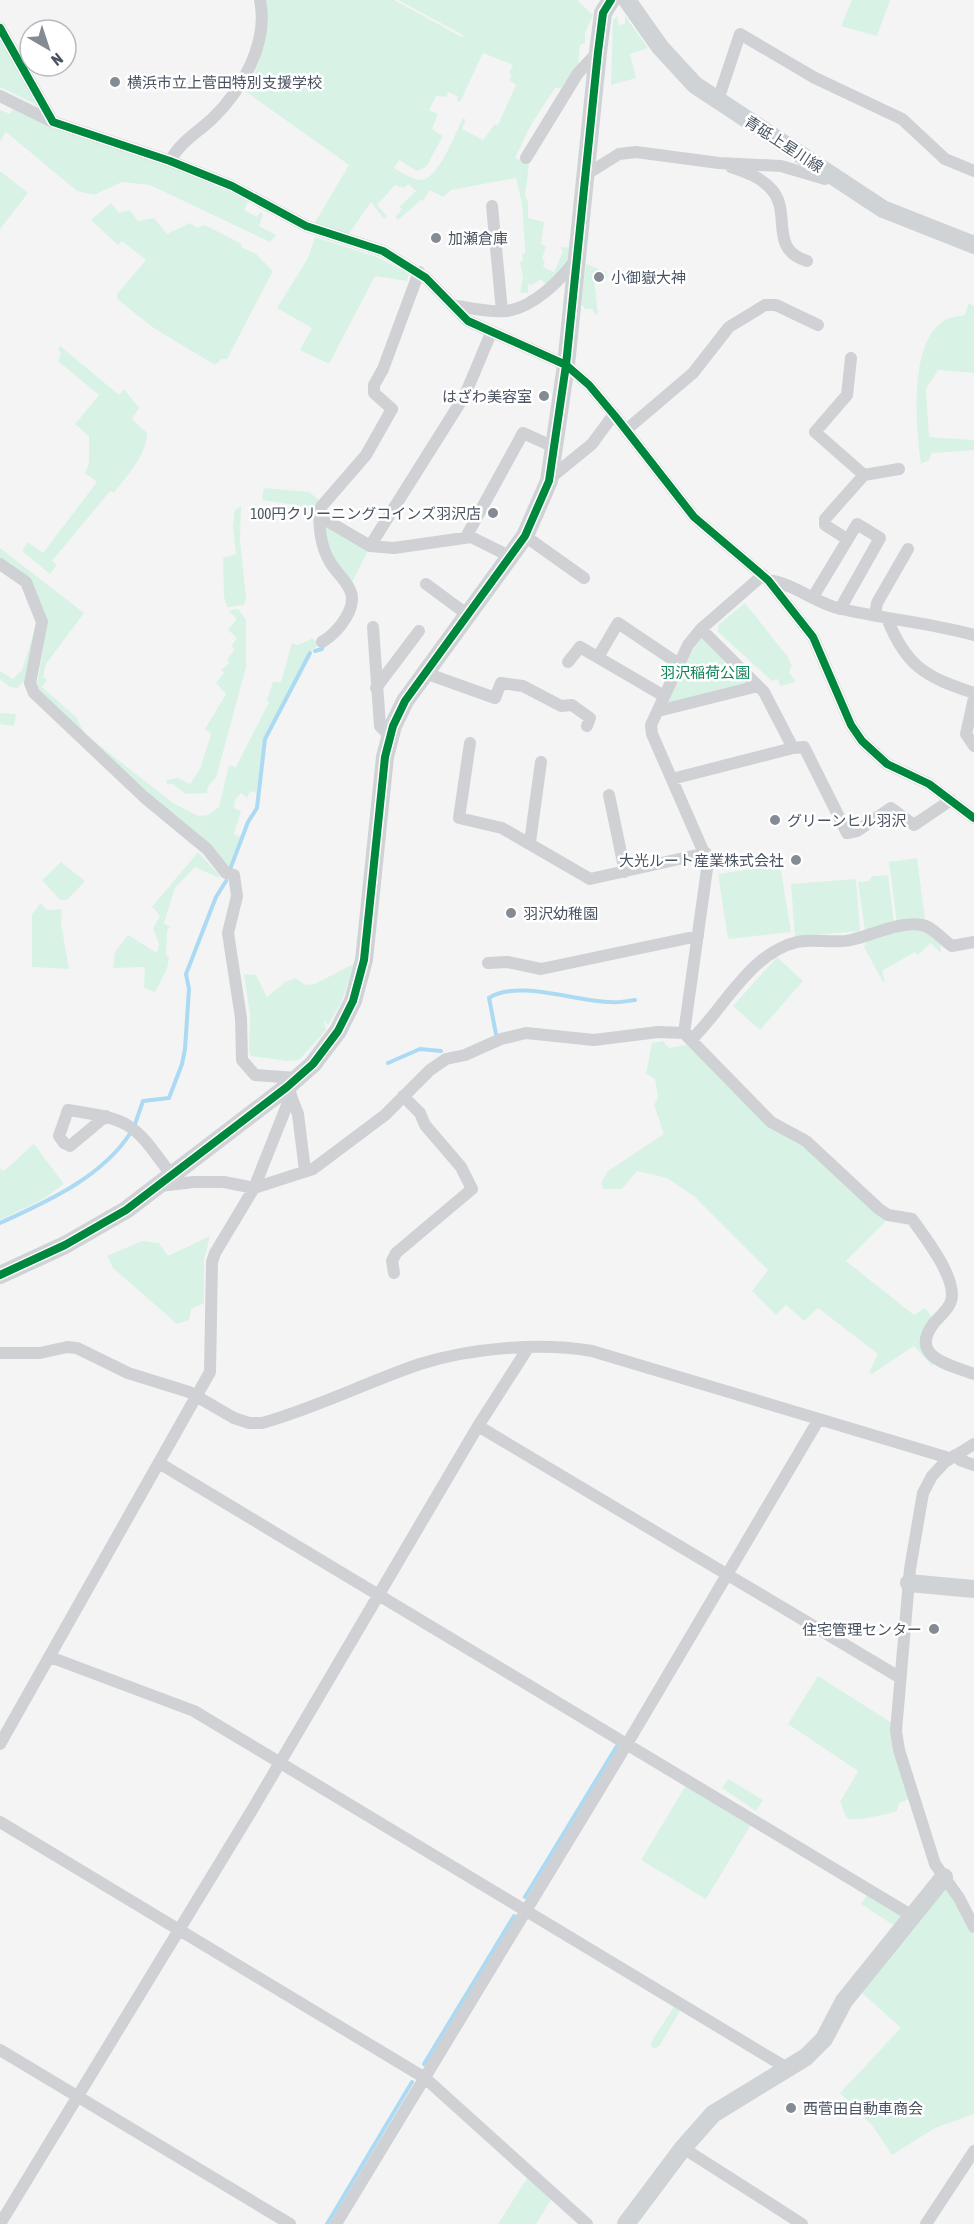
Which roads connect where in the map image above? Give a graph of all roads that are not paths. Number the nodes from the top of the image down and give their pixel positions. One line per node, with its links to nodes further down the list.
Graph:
1 (260, 0): 10 (street)
2 (611, 0): 5 (street)
3 (627, 0): 7 (street, 青砥上星川線)
4 (0, 28): 8 (street)
5 (598, 52): 9 (street); 13 (street)
6 (0, 96): 8 (street)
7 (718, 100): 12 (street); 14 (street, 青砥上星川線)
8 (53, 122): 10 (street)
9 (526, 158)
10 (170, 161): 19 (street)
11 (719, 162): 13 (street); 14 (street); 18 (street)
12 (974, 171)
13 (587, 174): 17 (street)
14 (831, 174): 16 (street, 青砥上星川線)
15 (492, 206): 21 (street)
16 (974, 245)
17 (578, 256): 21 (street); 25 (street)
18 (807, 261)
19 (419, 272): 20 (street); 32 (street)
20 (456, 306): 21 (street); 23 (street)
21 (502, 311)
22 (818, 325): 27 (street)
23 (491, 333): 25 (street); 36 (street)
24 (851, 358): 30 (street)
25 (566, 365): 26 (street); 28 (street)
26 (614, 414): 27 (street); 31 (street)
27 (626, 430): 40 (street)
28 (554, 447): 31 (street); 34 (street)
29 (899, 469): 30 (street)
30 (864, 475): 35 (street)
31 (549, 478): 33 (street)
32 (319, 516): 36 (street); 51 (street)
33 (525, 536): 38 (street); 41 (street)
34 (466, 537): 36 (street); 38 (street)
35 (847, 539): 43 (street); 44 (street)
36 (370, 546)
37 (908, 549): 46 (street)
38 (511, 557): 45 (street)
39 (0, 564): 79 (street)
40 (765, 577): 43 (street); 48 (street); 70 (street)
41 (584, 578)
42 (426, 584): 45 (street)
43 (813, 597): 44 (street)
44 (840, 609): 46 (street)
45 (468, 615): 55 (street)
46 (881, 616): 50 (street); 58 (street)
47 (373, 627): 57 (street)
48 (701, 629): 54 (street); 56 (street)
49 (419, 631): 57 (street)
50 (974, 635)
51 (322, 642)
52 (597, 657): 53 (street); 54 (street); 59 (street)
53 (568, 662)
54 (679, 664): 59 (street)
55 (425, 673): 62 (street); 63 (street)
56 (758, 686): 61 (street); 66 (street)
57 (376, 688): 63 (street)
58 (974, 693)
59 (664, 696): 61 (street)
60 (974, 698): 65 (street)
61 (658, 711): 68 (street)
62 (587, 726)
63 (390, 736): 79 (street)
64 (470, 743): 72 (street)
65 (974, 746)
66 (793, 748): 68 (street); 70 (street)
67 (541, 762): 72 (street)
68 (672, 779): 73 (street)
69 (609, 795): 74 (street)
70 (951, 800): 71 (street)
71 (974, 818)
72 (530, 842): 74 (street)
73 (706, 853): 74 (street); 75 (street)
74 (625, 872)
75 (698, 936): 77 (street); 78 (street)
76 (974, 942): 78 (street)
77 (488, 963)
78 (684, 1033): 80 (street); 89 (street)
79 (292, 1087): 82 (street); 83 (street); 84 (street)
80 (403, 1096): 82 (street); 85 (street)
81 (106, 1116): 83 (street)
82 (305, 1171): 84 (street)
83 (165, 1181): 84 (street); 86 (street)
84 (254, 1188): 90 (street)
85 (394, 1273)
86 (0, 1275)
87 (528, 1348): 90 (street); 91 (street); 92 (street)
88 (0, 1353): 90 (street)
89 (974, 1374)
90 (196, 1396): 95 (street)
91 (819, 1419): 94 (street); 97 (street)
92 (478, 1426): 97 (street); 100 (street)
93 (974, 1444): 94 (street)
94 (952, 1456): 96 (street); 98 (street)
95 (159, 1463): 100 (street); 101 (street)
96 (974, 1465)
97 (726, 1576): 102 (street); 104 (street)
98 (909, 1583): 99 (street); 102 (street)
99 (974, 1589)
100 (378, 1594): 104 (street); 105 (street)
101 (50, 1657): 103 (street); 105 (street)
102 (899, 1677): 107 (street)
103 (0, 1744)
104 (627, 1744): 108 (street); 109 (street)
105 (280, 1762): 108 (street); 111 (street)
106 (0, 1822): 111 (street)
107 (944, 1877): 109 (street); 110 (street)
108 (526, 1911): 113 (street); 114 (street)
109 (914, 1917): 113 (street)
110 (974, 1926)
111 (178, 1929): 114 (street); 115 (street)
112 (0, 2050): 115 (street)
113 (787, 2068): 116 (street)
114 (424, 2078): 120 (street); 121 (street)
115 (77, 2096): 118 (street); 119 (street)
116 (683, 2148): 122 (street); 123 (street)
117 (974, 2151): 124 (street)
118 (0, 2224)
119 (290, 2224)
120 (336, 2224)
121 (587, 2224)
122 (626, 2224)
123 (802, 2224)
124 (926, 2224)

